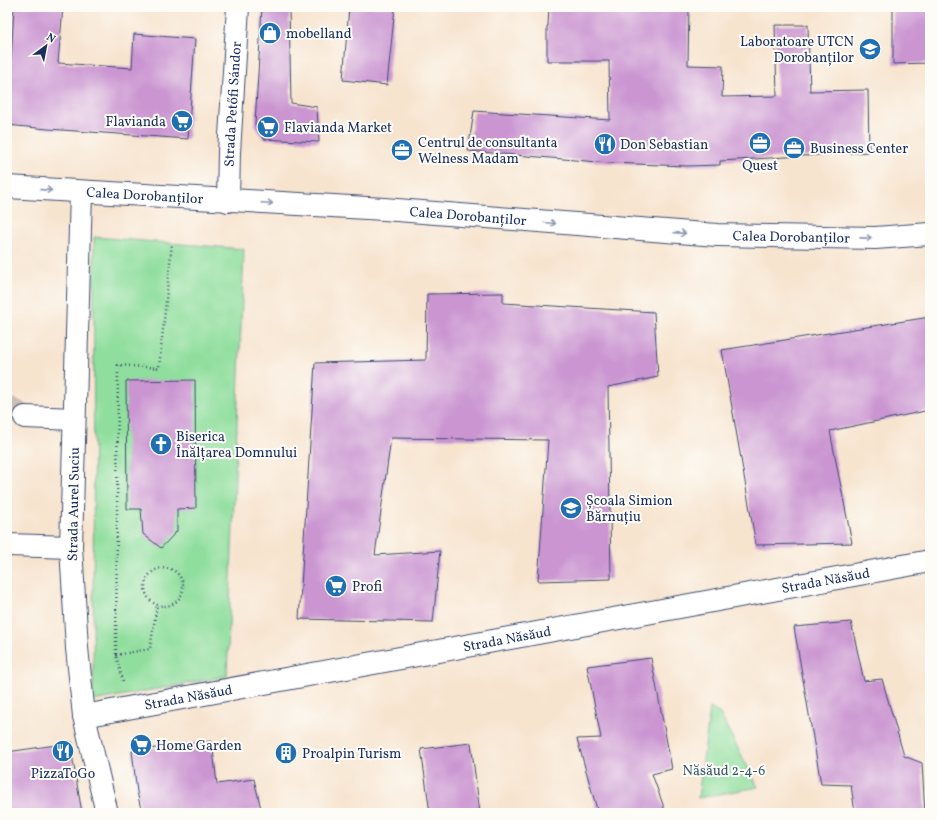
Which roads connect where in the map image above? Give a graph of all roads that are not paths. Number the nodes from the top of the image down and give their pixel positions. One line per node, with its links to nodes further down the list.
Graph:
1 (238, 7): 4 (street, Strada Petőfi Sándor)
2 (7, 187): 3 (street, Calea Dorobanților, one-way to 3)
3 (80, 192): 4 (street, Calea Dorobanților); 7 (street, Strada Aurel Suciu)
4 (228, 201): 5 (street, Calea Dorobanților, one-way to 5)
5 (930, 234)
6 (26, 417): 7 (street)
7 (66, 418): 9 (street, Strada Aurel Suciu)
8 (7, 545): 9 (street)
9 (71, 547): 11 (street, Strada Aurel Suciu)
10 (930, 561): 11 (street, Strada Năsăud)
11 (84, 716): 12 (street, Strada Aurel Suciu)
12 (107, 813)

